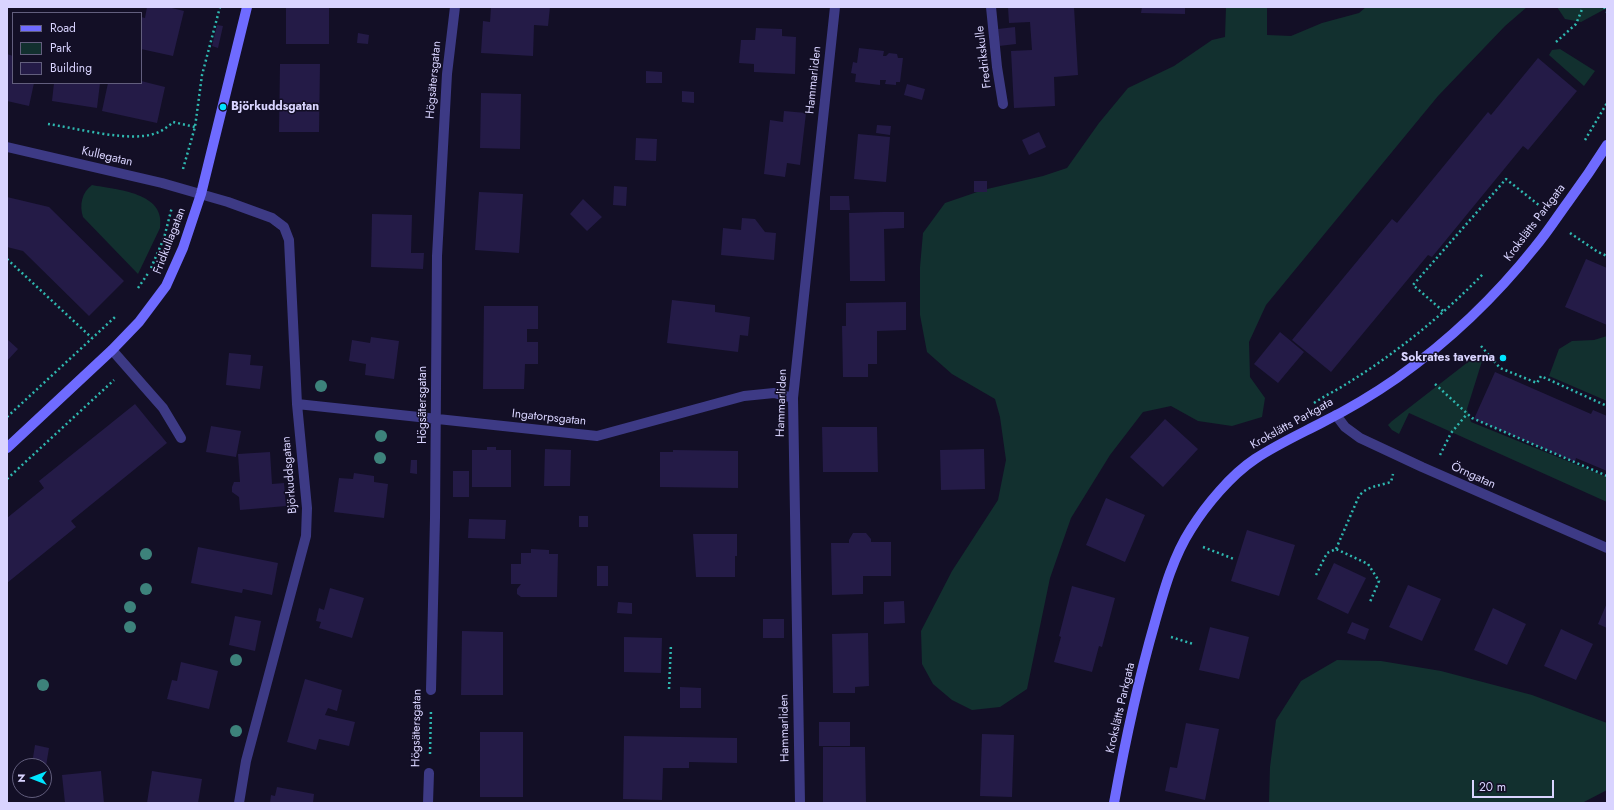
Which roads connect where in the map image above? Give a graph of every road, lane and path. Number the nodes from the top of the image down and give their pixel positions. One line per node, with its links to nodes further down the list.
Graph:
1 (220, 7): 12 (path)
2 (247, 7): 16 (street, Fridkullagatan)
3 (455, 7): 35 (street, Högsätersgatan)
4 (835, 7): 29 (street, Hammarliden)
5 (991, 7): 10 (street, Fredrikskulle)
6 (1583, 7): 9 (path)
7 (1604, 7): 8 (path)
8 (1607, 12)
9 (1556, 42)
10 (1003, 104)
11 (48, 124): 12 (path)
12 (195, 127): 15 (path)
13 (1607, 144): 33 (street, Krokslätts Parkgata)
14 (7, 147): 15 (street, Kullegatan)
15 (178, 188): 16 (street, Kullegatan); 21 (path)
16 (201, 194): 26 (street, Fridkullagatan); 30 (street, Björkuddsgatan)
17 (1540, 206): 22 (path)
18 (1566, 231): 19 (path)
19 (1607, 256)
20 (7, 259): 24 (path)
21 (136, 291)
22 (1443, 311)
23 (118, 313): 24 (path)
24 (92, 338): 34 (path)
25 (1481, 346): 31 (path)
26 (112, 350): 27 (street); 37 (street, Fridkullagatan)
27 (127, 368): 36 (street); 41 (path)
28 (1435, 384): 32 (path)
29 (793, 398): 35 (street, Ingatorpsgatan); 56 (street, Hammarliden)
30 (297, 404): 35 (street, Ingatorpsgatan); 54 (street, Björkuddsgatan)
31 (1607, 406)
32 (1467, 414): 38 (path); 40 (path)
33 (1336, 415): 43 (street, Örngatan); 57 (street, Krokslätts Parkgata)
34 (7, 417)
35 (436, 419): 52 (street, Högsätersgatan)
36 (181, 438)
37 (7, 448)
38 (1438, 459)
39 (1395, 470): 44 (path)
40 (1607, 476)
41 (7, 479)
42 (1203, 547): 45 (path)
43 (1607, 548)
44 (1336, 549): 46 (path); 47 (path)
45 (1234, 559)
46 (1316, 575)
47 (1370, 602)
48 (1167, 636): 50 (path)
49 (671, 644): 51 (path)
50 (1193, 644)
51 (669, 689)
52 (431, 690): 53 (path, Högsätersgatan)
53 (429, 773): 55 (street, Högsätersgatan)
54 (239, 803)
55 (428, 803)
56 (800, 803)
57 (1114, 803)

